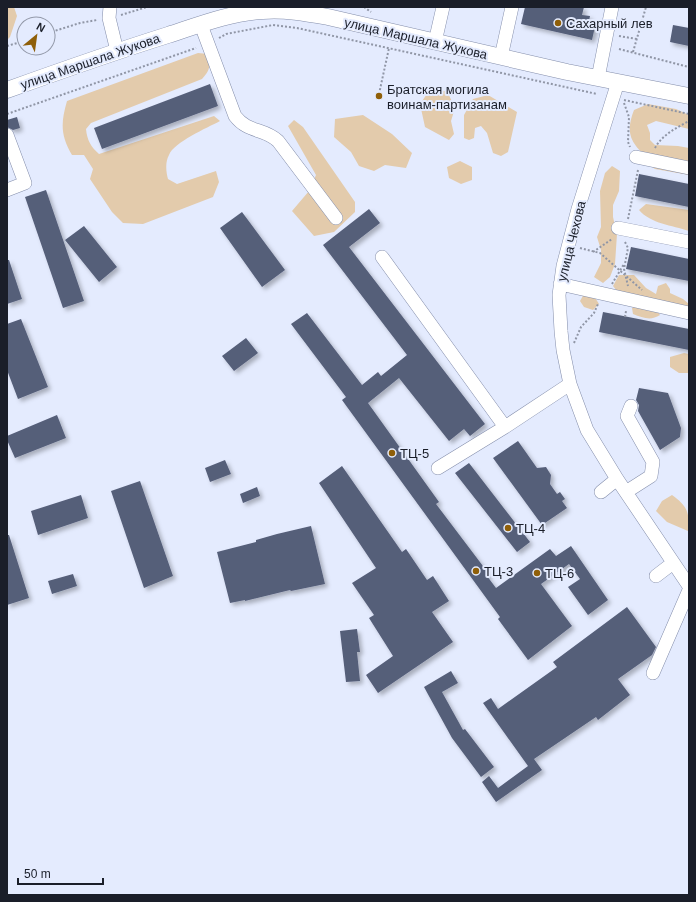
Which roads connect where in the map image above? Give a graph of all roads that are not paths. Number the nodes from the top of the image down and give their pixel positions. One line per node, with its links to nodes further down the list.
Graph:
1 (110, 7): 8 (street)
2 (443, 7): 7 (street)
3 (512, 7): 9 (street)
4 (612, 7): 10 (street)
5 (235, 11): 6 (main road, улица Маршала Жукова); 7 (main road, улица Маршала Жукова)
6 (201, 25): 8 (main road, улица Маршала Жукова); 18 (street)
7 (435, 42): 9 (main road, улица Маршала Жукова)
8 (117, 51): 12 (main road, улица Маршала Жукова)
9 (501, 57): 10 (main road, улица Маршала Жукова)
10 (598, 78): 11 (main road, улица Маршала Жукова)
11 (618, 82): 13 (main road, улица Маршала Жукова); 22 (street, улица Чехова)
12 (7, 90)
13 (689, 96)
14 (7, 135): 17 (street)
15 (638, 158): 16 (street)
16 (689, 168)
17 (7, 190)
18 (336, 218)
19 (616, 232): 20 (street)
20 (689, 242)
21 (382, 257): 26 (street)
22 (560, 284): 23 (street); 24 (street, улица Чехова)
23 (689, 313)
24 (570, 384): 26 (street); 28 (street, улица Чехова)
25 (631, 406): 30 (street)
26 (505, 427): 27 (street)
27 (438, 468)
28 (617, 479): 29 (street); 30 (street, улица Чехова)
29 (601, 492)
30 (626, 492): 31 (street, улица Чехова)
31 (674, 563): 32 (street); 33 (street, улица Чехова)
32 (656, 576)
33 (689, 586)
34 (689, 590): 35 (street)
35 (653, 673)

